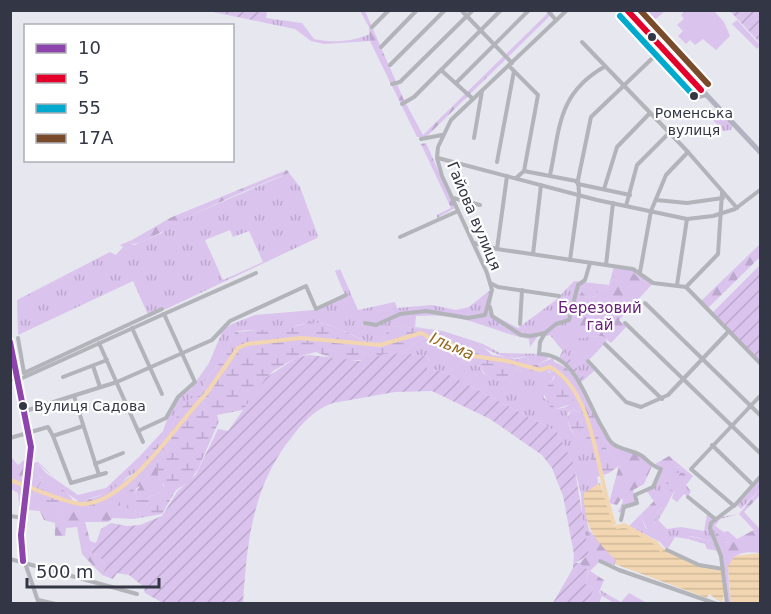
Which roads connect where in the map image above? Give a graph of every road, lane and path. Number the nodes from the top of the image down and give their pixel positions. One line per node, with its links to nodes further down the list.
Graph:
1 (389, 10): 13 (street)
2 (417, 10): 17 (street)
3 (445, 10): 20 (street)
4 (461, 10): 11 (street)
5 (473, 10): 11 (street)
6 (501, 10): 14 (street)
7 (529, 10): 16 (street)
8 (546, 10): 12 (street)
9 (567, 10): 12 (street)
10 (627, 10): 18 (main road)
11 (467, 17): 14 (street); 25 (street)
12 (556, 20): 19 (street)
13 (372, 27)
14 (480, 31): 16 (street); 22 (street)
15 (582, 42): 21 (street)
16 (494, 46): 19 (street); 24 (street)
17 (381, 47)
18 (663, 48): 26 (street); 36 (main road)
19 (511, 64): 23 (street); 27 (street)
20 (390, 65)
21 (604, 67): 26 (street); 40 (street)
22 (441, 70): 24 (street); 29 (street)
23 (514, 70): 38 (street); 39 (street)
24 (456, 83): 28 (street)
25 (392, 84)
26 (624, 86): 30 (street); 43 (street)
27 (482, 90): 28 (street); 33 (street)
28 (472, 99): 32 (street)
29 (402, 104)
30 (651, 113): 31 (street); 45 (street)
31 (669, 133): 35 (street); 48 (street)
32 (442, 135): 34 (street); 37 (street, Гайова вулиця)
33 (474, 138)
34 (421, 139)
35 (688, 152): 49 (street); 51 (street)
36 (760, 152)
37 (437, 158): 41 (street); 50 (street, Гайова вулиця)
38 (497, 162)
39 (524, 171): 40 (street); 42 (street)
40 (550, 175): 43 (street)
41 (507, 176): 42 (street); 62 (street)
42 (516, 178): 44 (street)
43 (578, 184): 45 (street); 47 (street)
44 (541, 185): 47 (street); 63 (street)
45 (604, 189): 48 (street)
46 (760, 190): 55 (street)
47 (579, 194): 52 (street); 64 (street)
48 (630, 195): 54 (street)
49 (722, 195): 51 (street); 55 (street); 58 (street)
50 (453, 198): 53 (street); 56 (street, Гайова вулиця)
51 (656, 200): 57 (street)
52 (614, 203): 54 (street); 66 (street)
53 (480, 205)
54 (626, 206): 57 (street)
55 (737, 208): 58 (street)
56 (458, 211): 60 (street); 61 (street, Гайова вулиця)
57 (651, 211): 59 (street); 67 (street)
58 (721, 213): 59 (street); 71 (street)
59 (687, 219): 70 (street)
60 (400, 237)
61 (473, 243): 62 (street); 69 (street, Гайова вулиця)
62 (497, 249): 63 (street)
63 (533, 254): 64 (street)
64 (570, 260): 65 (street)
65 (590, 263): 66 (street); 83 (street)
66 (606, 265): 67 (street)
67 (640, 272): 70 (street)
68 (256, 273): 77 (street)
69 (489, 282): 72 (street); 76 (street, Гайова вулиця)
70 (676, 285): 71 (street)
71 (686, 287): 82 (street)
72 (522, 290): 74 (street); 80 (street)
73 (346, 295): 88 (street)
74 (559, 296)
75 (645, 303): 89 (street)
76 (490, 307): 78 (street); 83 (street)
77 (163, 312): 81 (street); 88 (street); 95 (street)
78 (364, 323)
79 (626, 323): 98 (street)
80 (520, 324)
81 (132, 328): 86 (street); 94 (street)
82 (729, 331): 89 (street); 92 (street)
83 (545, 333): 128 (street)
84 (18, 338): 95 (street)
85 (10, 339): 95 (street)
86 (99, 343): 90 (street); 95 (street)
87 (605, 344): 104 (street)
88 (182, 353): 94 (street); 110 (street)
89 (704, 359): 98 (street); 105 (street)
90 (107, 360): 93 (street); 99 (street)
91 (588, 361): 104 (street)
92 (760, 363)
93 (93, 366): 96 (street); 100 (street)
94 (149, 368): 99 (street); 101 (street)
95 (22, 377): 97 (street); 106 (street)
96 (63, 377)
97 (10, 379)
98 (684, 380): 104 (street); 108 (street)
99 (117, 382): 100 (street); 110 (street)
100 (100, 387): 102 (street)
101 (162, 394)
102 (74, 396): 106 (street); 109 (street)
103 (760, 396): 105 (street)
104 (662, 399)
105 (751, 406): 107 (street); 108 (street)
106 (25, 411): 111 (street)
107 (760, 415)
108 (731, 425): 115 (street); 117 (street)
109 (83, 426): 112 (street); 118 (street)
110 (138, 431): 114 (street)
111 (29, 434): 112 (street); 113 (street); 126 (street)
112 (53, 436): 120 (street)
113 (10, 438)
114 (143, 442)
115 (712, 445): 122 (street); 124 (street)
116 (123, 453): 118 (street)
117 (760, 453)
118 (96, 464): 120 (street)
119 (106, 473): 120 (street)
120 (99, 475)
121 (760, 477): 122 (street)
122 (753, 486): 124 (street)
123 (688, 496): 127 (street)
124 (734, 506): 127 (street)
125 (10, 516): 126 (street)
126 (24, 518): 131 (street)
127 (714, 518): 133 (street)
128 (621, 520)
129 (667, 550): 133 (street)
130 (10, 559): 131 (street)
131 (23, 561): 134 (street); 135 (street)
132 (600, 561): 137 (street)
133 (723, 568): 138 (street)
134 (137, 594)
135 (38, 602): 136 (street)
136 (56, 603)
137 (717, 603)
138 (727, 603)

